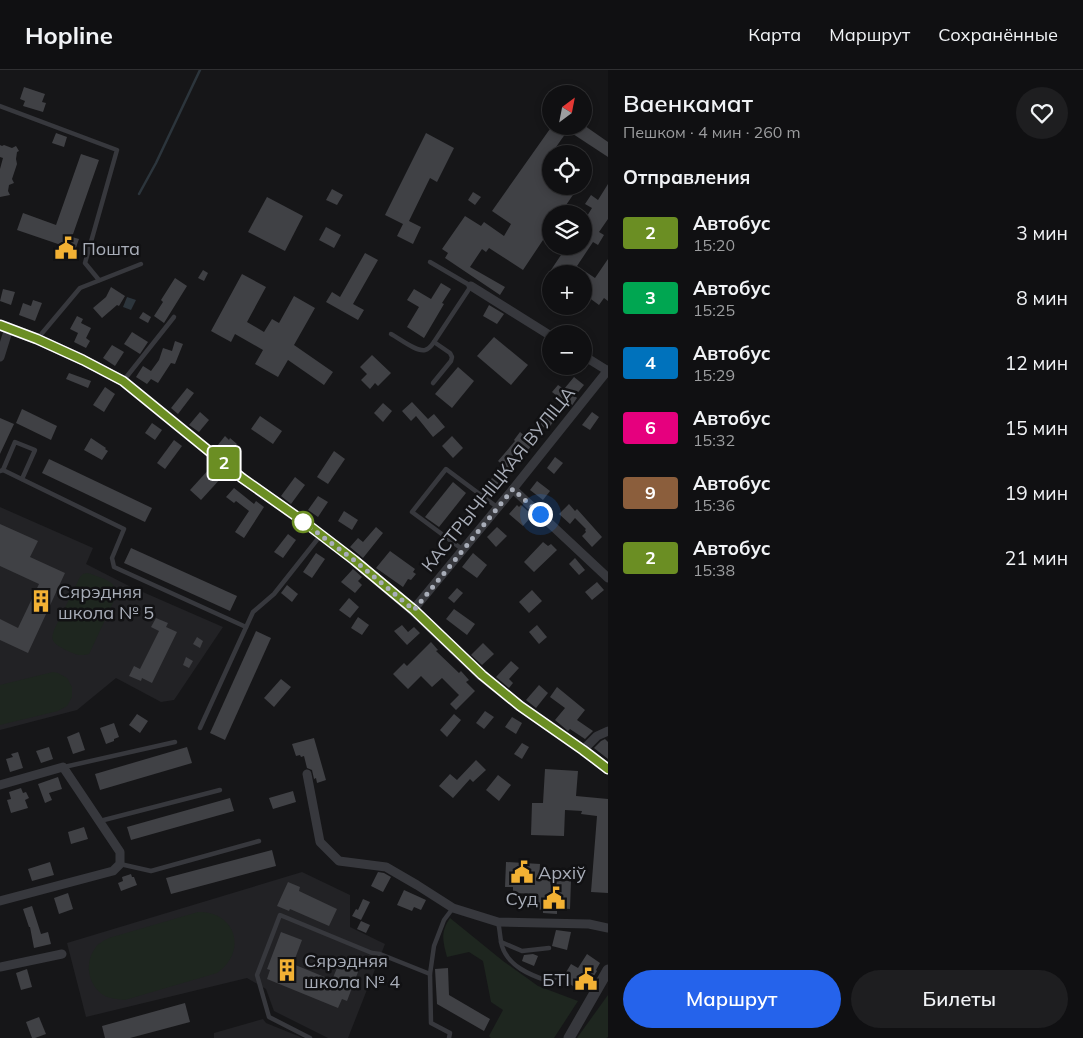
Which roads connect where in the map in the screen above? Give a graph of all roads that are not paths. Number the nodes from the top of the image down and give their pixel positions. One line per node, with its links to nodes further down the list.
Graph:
1 (0, 106): 4 (lane)
2 (430, 262): 5 (lane)
3 (141, 264): 4 (lane)
4 (99, 280): 10 (lane)
5 (471, 286): 8 (street); 11 (lane)
6 (174, 318): 15 (lane)
7 (5, 327): 10 (street); 12 (street)
8 (542, 330)
9 (391, 334): 11 (lane)
10 (37, 339): 15 (street)
11 (434, 342): 16 (lane)
12 (0, 357)
13 (592, 361): 14 (street)
14 (608, 370): 19 (street, КАСТРЫЧНІЦКАЯ ВУЛІЦА)
15 (123, 381): 21 (street)
16 (433, 383)
17 (2, 470): 18 (lane); 18 (lane)
18 (22, 479): 25 (lane)
19 (513, 489): 20 (street, КАСТРЫЧНІЦКАЯ ВУЛІЦА); 23 (street)
20 (497, 507): 22 (street, КАСТРЫЧНІЦКАЯ ВУЛІЦА); 22 (lane)
21 (320, 535): 24 (street); 25 (lane)
22 (462, 550): 24 (street, КАСТРЫЧНІЦКАЯ ВУЛІЦА)
23 (608, 578)
24 (414, 610): 29 (street)
25 (246, 627): 26 (lane)
26 (200, 728)
27 (608, 730): 29 (street)
28 (174, 742): 30 (lane)
29 (583, 750): 31 (street)
30 (62, 767): 33 (street); 35 (street)
31 (608, 769)
32 (307, 774): 39 (street)
33 (0, 785)
34 (220, 790): 35 (lane)
35 (100, 821): 37 (street)
36 (259, 841): 37 (lane)
37 (120, 864): 38 (street)
38 (0, 902)
39 (453, 908): 40 (street); 47 (lane)
40 (498, 922): 41 (street); 42 (lane)
41 (608, 928)
42 (501, 942): 43 (lane); 48 (lane)
43 (549, 948)
44 (62, 954): 45 (street)
45 (0, 966)
46 (608, 970): 51 (street)
47 (430, 974): 49 (lane); 50 (lane)
48 (561, 975)
49 (310, 1038)
50 (449, 1038)
51 (569, 1038)

